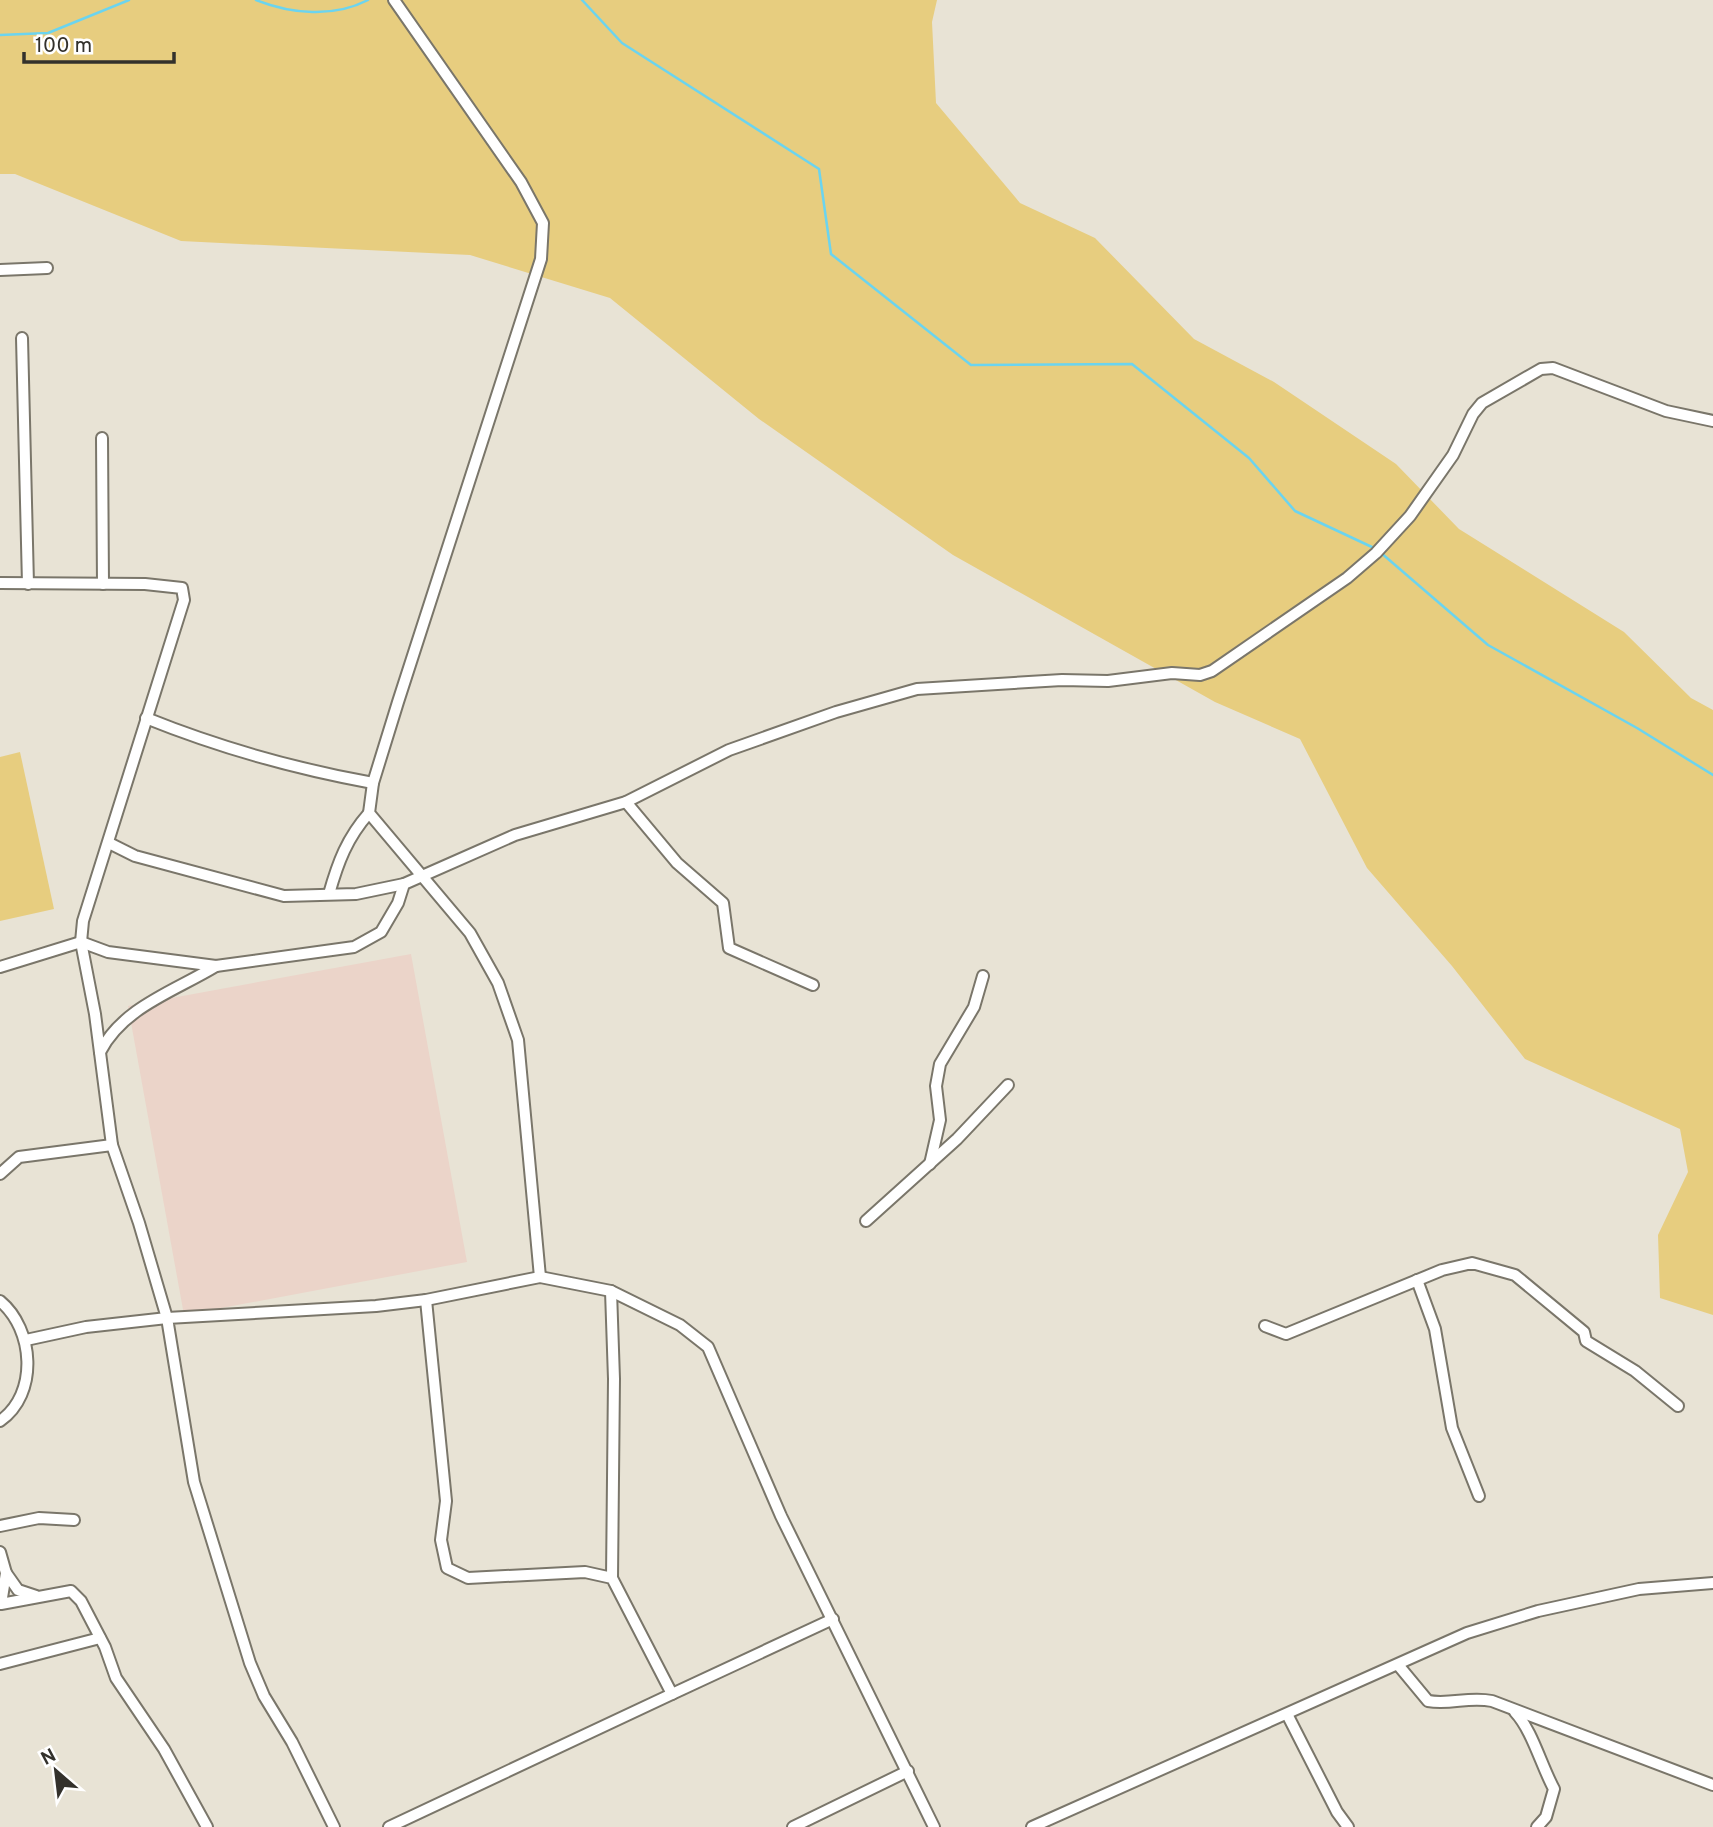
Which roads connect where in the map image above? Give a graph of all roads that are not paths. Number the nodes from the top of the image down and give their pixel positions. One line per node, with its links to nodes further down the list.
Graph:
1 (394, 0): 11 (street)
2 (47, 268): 3 (street)
3 (0, 270)
4 (22, 338): 8 (street)
5 (1713, 421): 12 (street)
6 (102, 438): 9 (street)
7 (0, 583): 8 (street)
8 (28, 584): 9 (street)
9 (103, 584): 10 (street)
10 (146, 718): 11 (street); 14 (street)
11 (373, 783): 13 (street)
12 (626, 802): 15 (street); 22 (street)
13 (369, 813): 15 (street); 17 (street)
14 (109, 843): 17 (street); 18 (street)
15 (419, 876): 16 (street); 29 (street)
16 (404, 884): 17 (street); 19 (street)
17 (329, 894)
18 (81, 942): 19 (street); 20 (street); 23 (street)
19 (216, 966): 23 (street)
20 (0, 967)
21 (983, 976): 26 (street)
22 (813, 985)
23 (100, 1052): 25 (street)
24 (1008, 1085): 26 (street)
25 (112, 1145): 27 (street); 34 (street)
26 (930, 1164): 28 (street)
27 (0, 1174)
28 (866, 1221)
29 (540, 1277): 31 (street); 32 (street)
30 (1417, 1280): 35 (street); 37 (street); 39 (street)
31 (611, 1291): 44 (street); 48 (street)
32 (426, 1300): 34 (street); 44 (street)
33 (0, 1301): 36 (street)
34 (167, 1318): 36 (street); 58 (street)
35 (1265, 1326)
36 (26, 1340): 38 (street)
37 (1678, 1406)
38 (0, 1420)
39 (1479, 1496)
40 (74, 1520): 41 (street)
41 (0, 1526)
42 (0, 1552): 43 (street)
43 (6, 1573): 46 (street); 47 (street)
44 (612, 1578): 52 (street)
45 (1713, 1583): 51 (street)
46 (38, 1597): 47 (street); 49 (street)
47 (1, 1604)
48 (833, 1619): 52 (street); 55 (street)
49 (100, 1638): 50 (street); 57 (street)
50 (0, 1664)
51 (1399, 1665): 53 (street); 54 (street)
52 (672, 1694): 59 (street)
53 (1514, 1711): 56 (street); 64 (street)
54 (1288, 1716): 62 (street); 63 (street)
55 (908, 1771): 60 (street); 61 (street)
56 (1713, 1785)
57 (207, 1827)
58 (334, 1827)
59 (389, 1827)
60 (793, 1827)
61 (934, 1827)
62 (1032, 1827)
63 (1348, 1827)
64 (1537, 1827)

